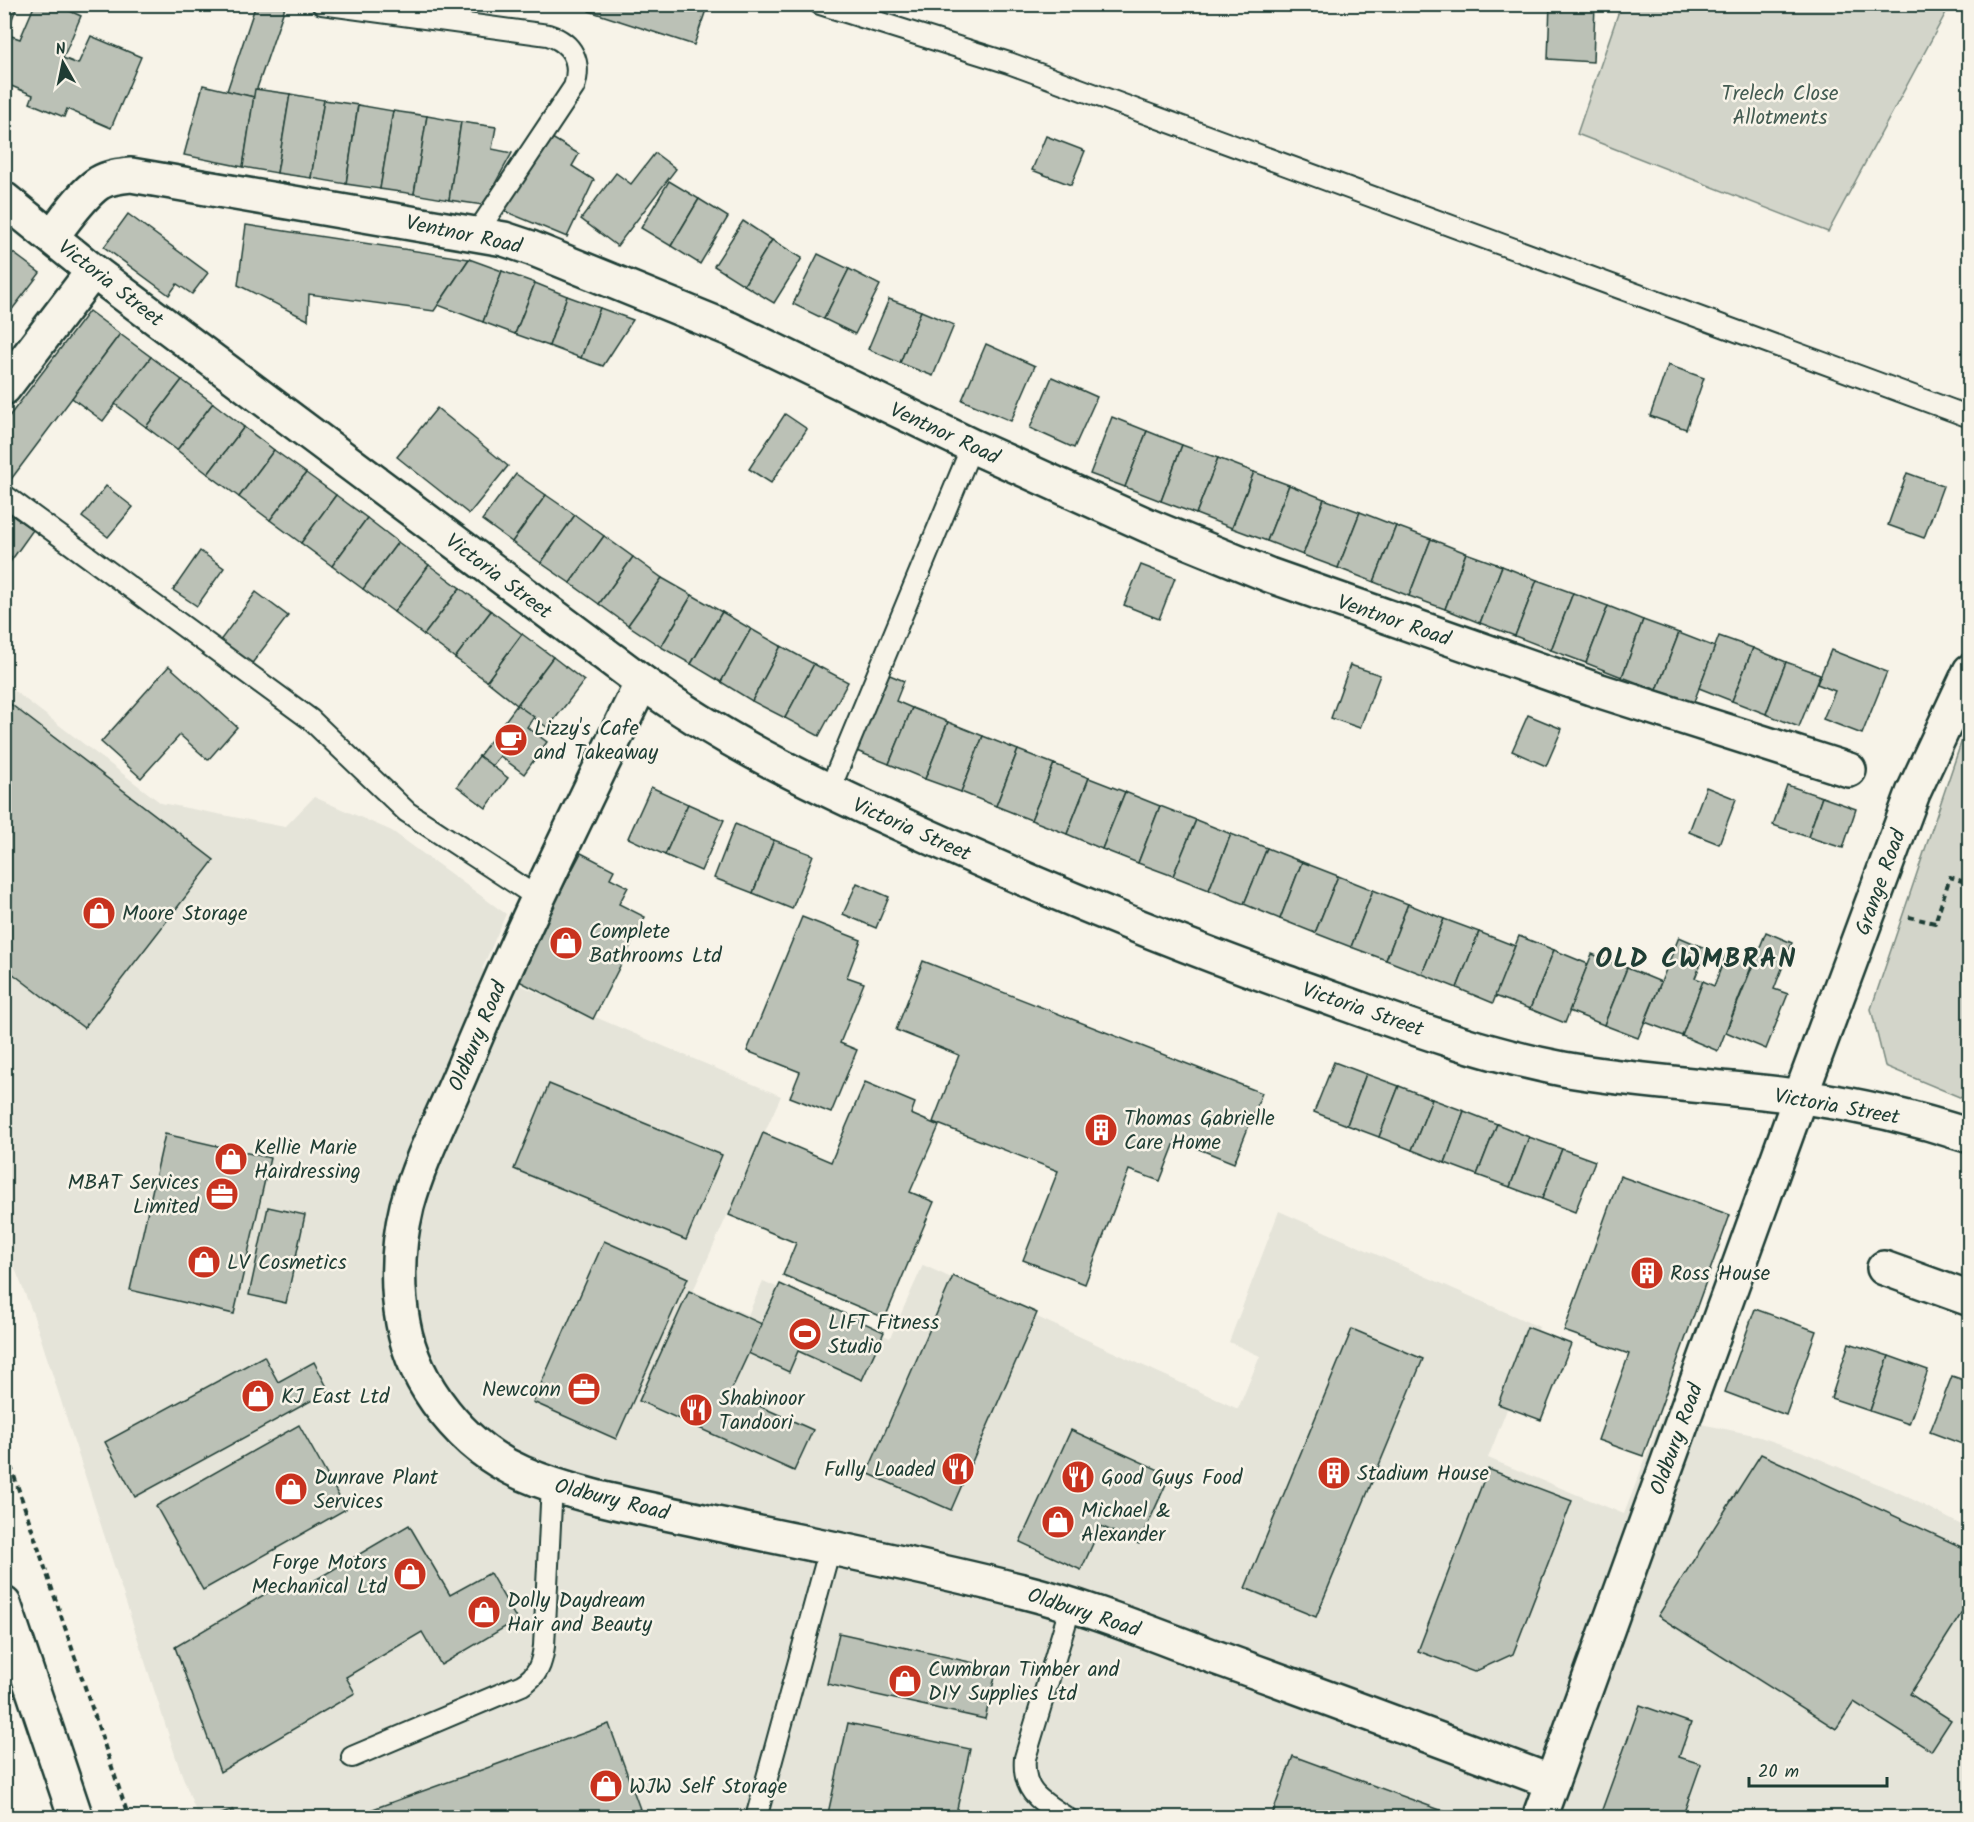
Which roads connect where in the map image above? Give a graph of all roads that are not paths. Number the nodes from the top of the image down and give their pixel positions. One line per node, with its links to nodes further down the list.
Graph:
1 (322, 4): 4 (lane)
2 (820, 4): 8 (lane)
3 (4, 199): 5 (street, Victoria Street)
4 (476, 234): 5 (street, Ventnor Road); 9 (street, Ventnor Road)
5 (52, 236): 6 (street, Victoria Street)
6 (93, 271): 7 (street); 12 (street, Victoria Street)
7 (4, 388)
8 (1970, 417)
9 (972, 446): 13 (street, Ventnor Road); 14 (lane)
10 (4, 495): 15 (lane)
11 (1970, 671): 16 (street, Grange Road)
12 (642, 682): 14 (street, Victoria Street); 15 (street, Oldbury Road)
13 (1849, 770)
14 (829, 791): 16 (street, Victoria Street)
15 (538, 898): 20 (street, Oldbury Road)
16 (1800, 1097): 17 (street, Victoria Street); 25 (street, Oldbury Road)
17 (1970, 1136)
18 (1884, 1268): 19 (street)
19 (1970, 1299)
20 (552, 1484): 21 (street, Oldbury Road); 24 (lane)
21 (830, 1548): 23 (street, Oldbury Road); 27 (lane)
22 (4, 1604): 26 (street)
23 (1071, 1605): 25 (street, Oldbury Road); 28 (lane)
24 (352, 1757)
25 (1552, 1782): 29 (street, Oldbury Road)
26 (76, 1818)
27 (756, 1818)
28 (1067, 1818)
29 (1539, 1818)

